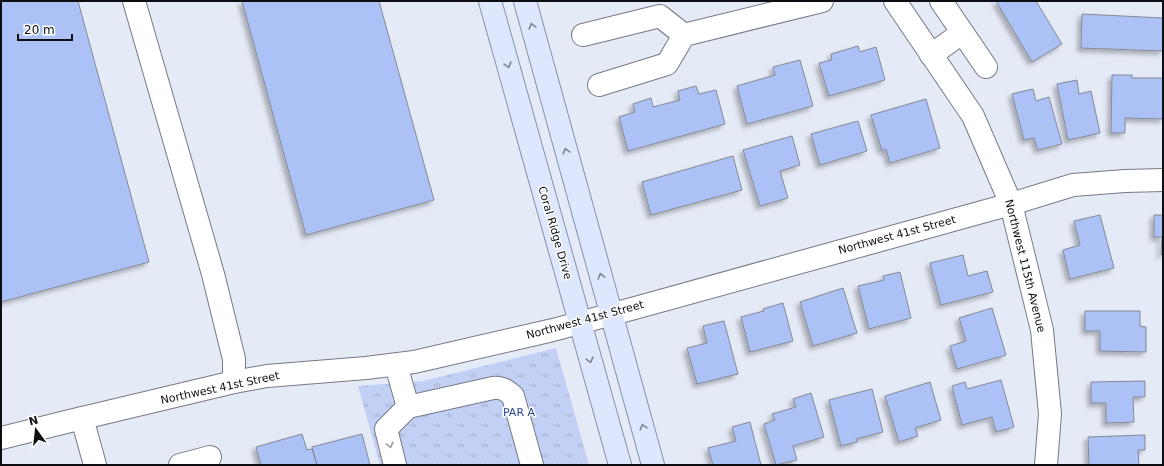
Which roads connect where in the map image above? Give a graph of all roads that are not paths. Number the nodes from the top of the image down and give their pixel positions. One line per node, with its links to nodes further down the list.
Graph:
1 (134, 1): 18 (street)
2 (490, 1): 16 (main road, Coral Ridge Drive, one-way to 16)
3 (525, 1): 15 (main road, one-way to 3)
4 (822, 1): 9 (street)
5 (895, 1): 10 (street, Northwest 115th Avenue)
6 (941, 1): 7 (street)
7 (962, 33): 10 (street); 11 (street)
8 (583, 35): 9 (street)
9 (684, 35): 12 (street)
10 (931, 55): 14 (street, Northwest 115th Avenue)
11 (986, 67)
12 (599, 85)
13 (1163, 180): 14 (street, Northwest 41st Street)
14 (1011, 204): 15 (street, Northwest 41st Street); 29 (street, Northwest 115th Avenue)
15 (611, 314): 16 (street, Northwest 41st Street); 28 (main road, one-way to 15)
16 (580, 322): 17 (street, Northwest 41st Street); 27 (main road, Coral Ridge Drive, one-way to 27)
17 (396, 365): 18 (street, Northwest 41st Street); 19 (street)
18 (234, 382): 20 (street, Northwest 41st Street)
19 (408, 407): 25 (street, one-way to 25); 26 (street)
20 (82, 418): 21 (street, Northwest 41st Street); 23 (street)
21 (1, 438)
22 (210, 457): 24 (street)
23 (95, 465)
24 (180, 465)
25 (395, 465)
26 (532, 465)
27 (620, 465)
28 (653, 465)
29 (1046, 465)

